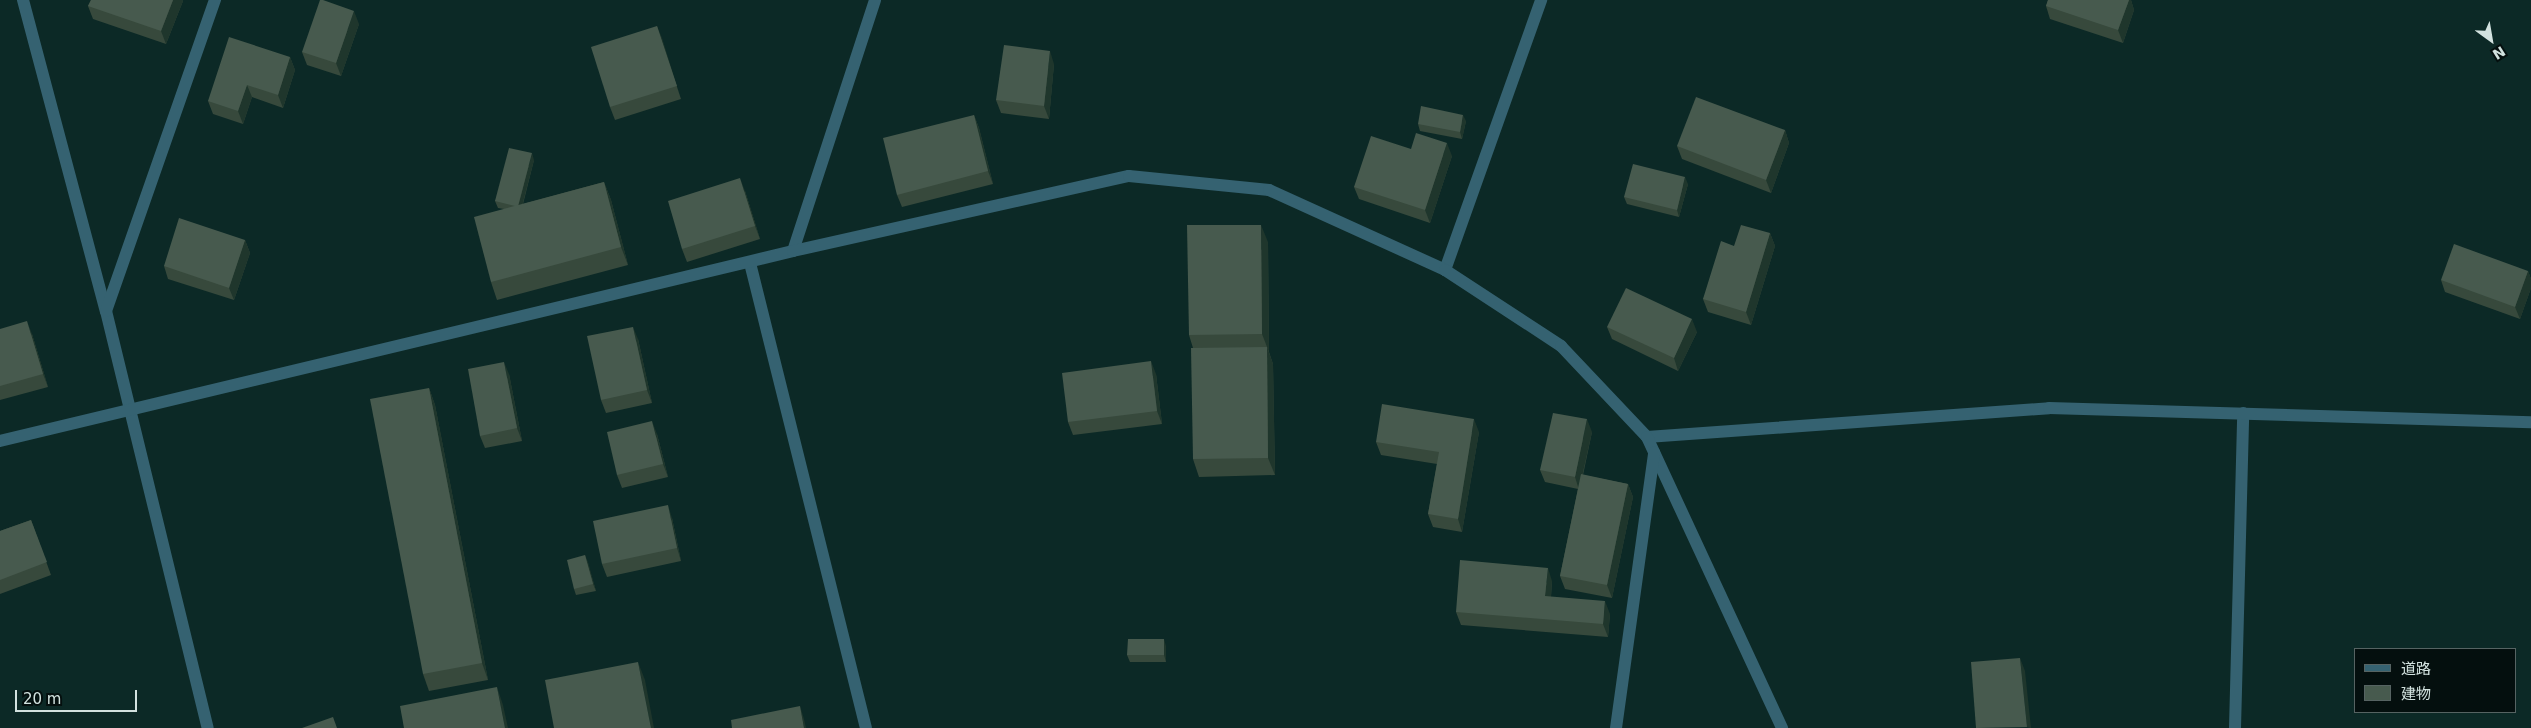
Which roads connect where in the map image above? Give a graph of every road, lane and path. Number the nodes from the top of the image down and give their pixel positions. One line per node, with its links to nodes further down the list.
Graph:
1 (23, 0): 8 (street)
2 (215, 0): 8 (street)
3 (875, 0): 5 (street)
4 (1541, 0): 7 (street)
5 (793, 251): 6 (street); 7 (street)
6 (750, 263): 9 (street); 16 (street)
7 (1445, 270): 12 (street)
8 (106, 311): 9 (street)
9 (129, 410): 13 (street); 15 (street)
10 (2243, 413): 11 (street); 12 (street); 19 (street)
11 (2531, 422)
12 (1646, 437): 14 (street)
13 (0, 441)
14 (1654, 453): 17 (street); 18 (street)
15 (208, 728)
16 (866, 728)
17 (1616, 728)
18 (1782, 728)
19 (2235, 728)

